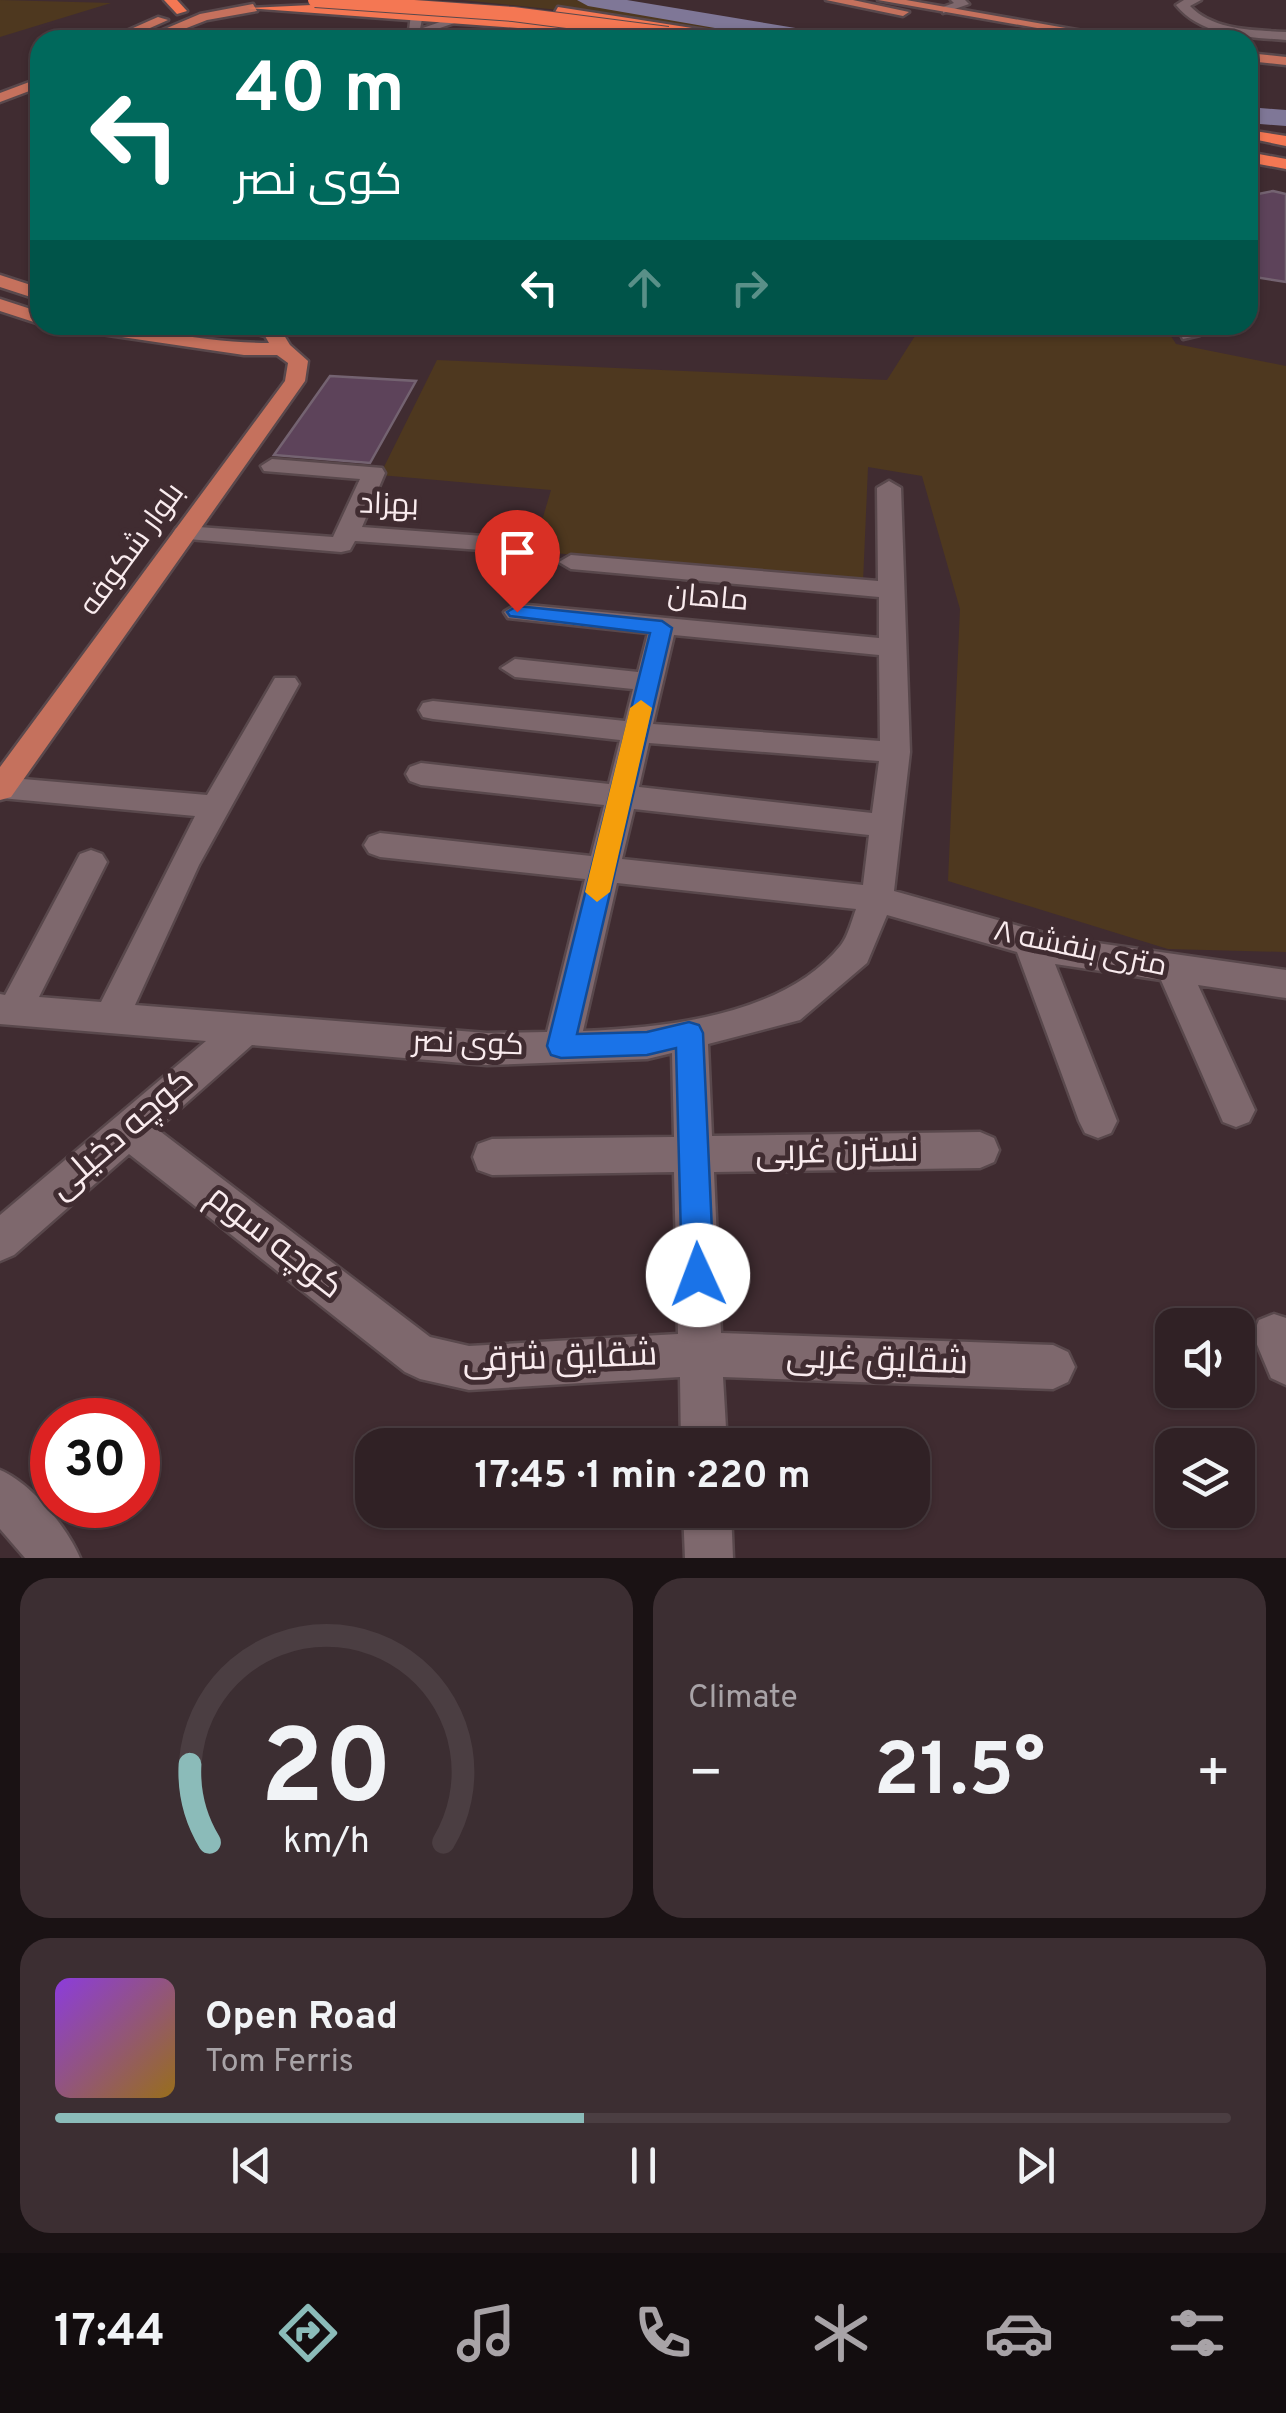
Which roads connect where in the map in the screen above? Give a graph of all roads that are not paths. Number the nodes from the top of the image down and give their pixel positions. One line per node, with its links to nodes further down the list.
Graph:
1 (170, 0): 10 (highway)
2 (285, 0): 11 (highway)
3 (315, 0): 19 (highway, bridge)
4 (434, 0): 20 (highway)
5 (832, 0): 21 (main road)
6 (884, 0): 9 (main road)
7 (1196, 0): 23 (street)
8 (330, 4): 11 (highway); 12 (highway)
9 (952, 5): 22 (main road)
10 (185, 8): 14 (main road)
11 (253, 8): 15 (main road)
12 (417, 14): 13 (highway); 16 (street)
13 (463, 18): 17 (street); 18 (highway)
14 (135, 30)
15 (170, 30)
16 (413, 30)
17 (429, 30)
18 (583, 30)
19 (624, 30)
20 (685, 30)
21 (1010, 30)
22 (1078, 30)
23 (1253, 30)
24 (1258, 31): 25 (street)
25 (1286, 36)
26 (1258, 58): 27 (main road)
27 (1286, 61)
28 (1258, 68): 29 (main road)
29 (1286, 71)
30 (30, 72): 31 (main road)
31 (0, 84)
32 (30, 86): 33 (main road)
33 (0, 98)
34 (1258, 132): 35 (highway)
35 (1286, 133)
36 (1258, 134): 37 (highway)
37 (1286, 141)
38 (1258, 146): 39 (highway)
39 (1286, 151)
40 (1258, 159): 41 (highway)
41 (1286, 164)
42 (0, 282): 43 (main road)
43 (30, 291)
44 (0, 305): 45 (main road)
45 (30, 315)
46 (146, 335): 47 (main road)
47 (277, 335): 50 (main road, بلوار شکوفه)
48 (272, 466): 51 (street)
49 (889, 488): 54 (street, کوی نصر)
50 (185, 533): 51 (street, بهزاد); 65 (main road, بلوار شکوفه)
51 (347, 533): 52 (street, بهزاد)
52 (522, 557)
53 (571, 562): 54 (street)
54 (892, 590): 57 (street, کوی نصر)
55 (517, 612): 56 (street, ماهان)
56 (662, 628): 57 (street, ماهان); 59 (street)
57 (893, 648): 63 (street, کوی نصر)
58 (516, 668): 59 (street)
59 (648, 682): 62 (street)
60 (285, 684): 67 (street)
61 (433, 710): 62 (street)
62 (635, 732): 63 (street); 66 (street)
63 (895, 752): 68 (street, کوی نصر)
64 (420, 774): 66 (street)
65 (1, 788): 67 (street)
66 (618, 796): 68 (street); 71 (street)
67 (216, 808): 77 (street)
68 (886, 826): 72 (street, کوی نصر)
69 (380, 845): 71 (street, ۸ متری بنفشه)
70 (90, 862): 76 (street)
71 (602, 872): 72 (street, ۸ متری بنفشه); 80 (street)
72 (877, 899): 73 (street, ۸ متری بنفشه); 79 (street, کوی نصر)
73 (1030, 943): 74 (street, ۸ متری بنفشه); 82 (street)
74 (1174, 970): 75 (street, ۸ متری بنفشه); 81 (street)
75 (1286, 984)
76 (7, 1010): 77 (street, کوی نصر)
77 (111, 1020): 78 (street, کوی نصر)
78 (244, 1030): 80 (street, کوی نصر); 83 (street, کوچه دخیلی)
79 (689, 1033): 80 (street, کوی نصر); 85 (street)
80 (561, 1046)
81 (1236, 1110)
82 (1098, 1122)
83 (128, 1130): 87 (street, کوچه دخیلی); 89 (street, کوچه سوم)
84 (980, 1150): 85 (street, نسترن غربی)
85 (694, 1156): 86 (street, نسترن غربی); 88 (street)
86 (492, 1157)
87 (0, 1241)
88 (701, 1354): 89 (street, شقایق شرقی); 90 (street, شقایق غربی); 91 (street)
89 (420, 1357)
90 (1053, 1367)
91 (703, 1428)
92 (0, 1492): 94 (street)
93 (707, 1528): 95 (street)
94 (56, 1558)
95 (708, 1558)

